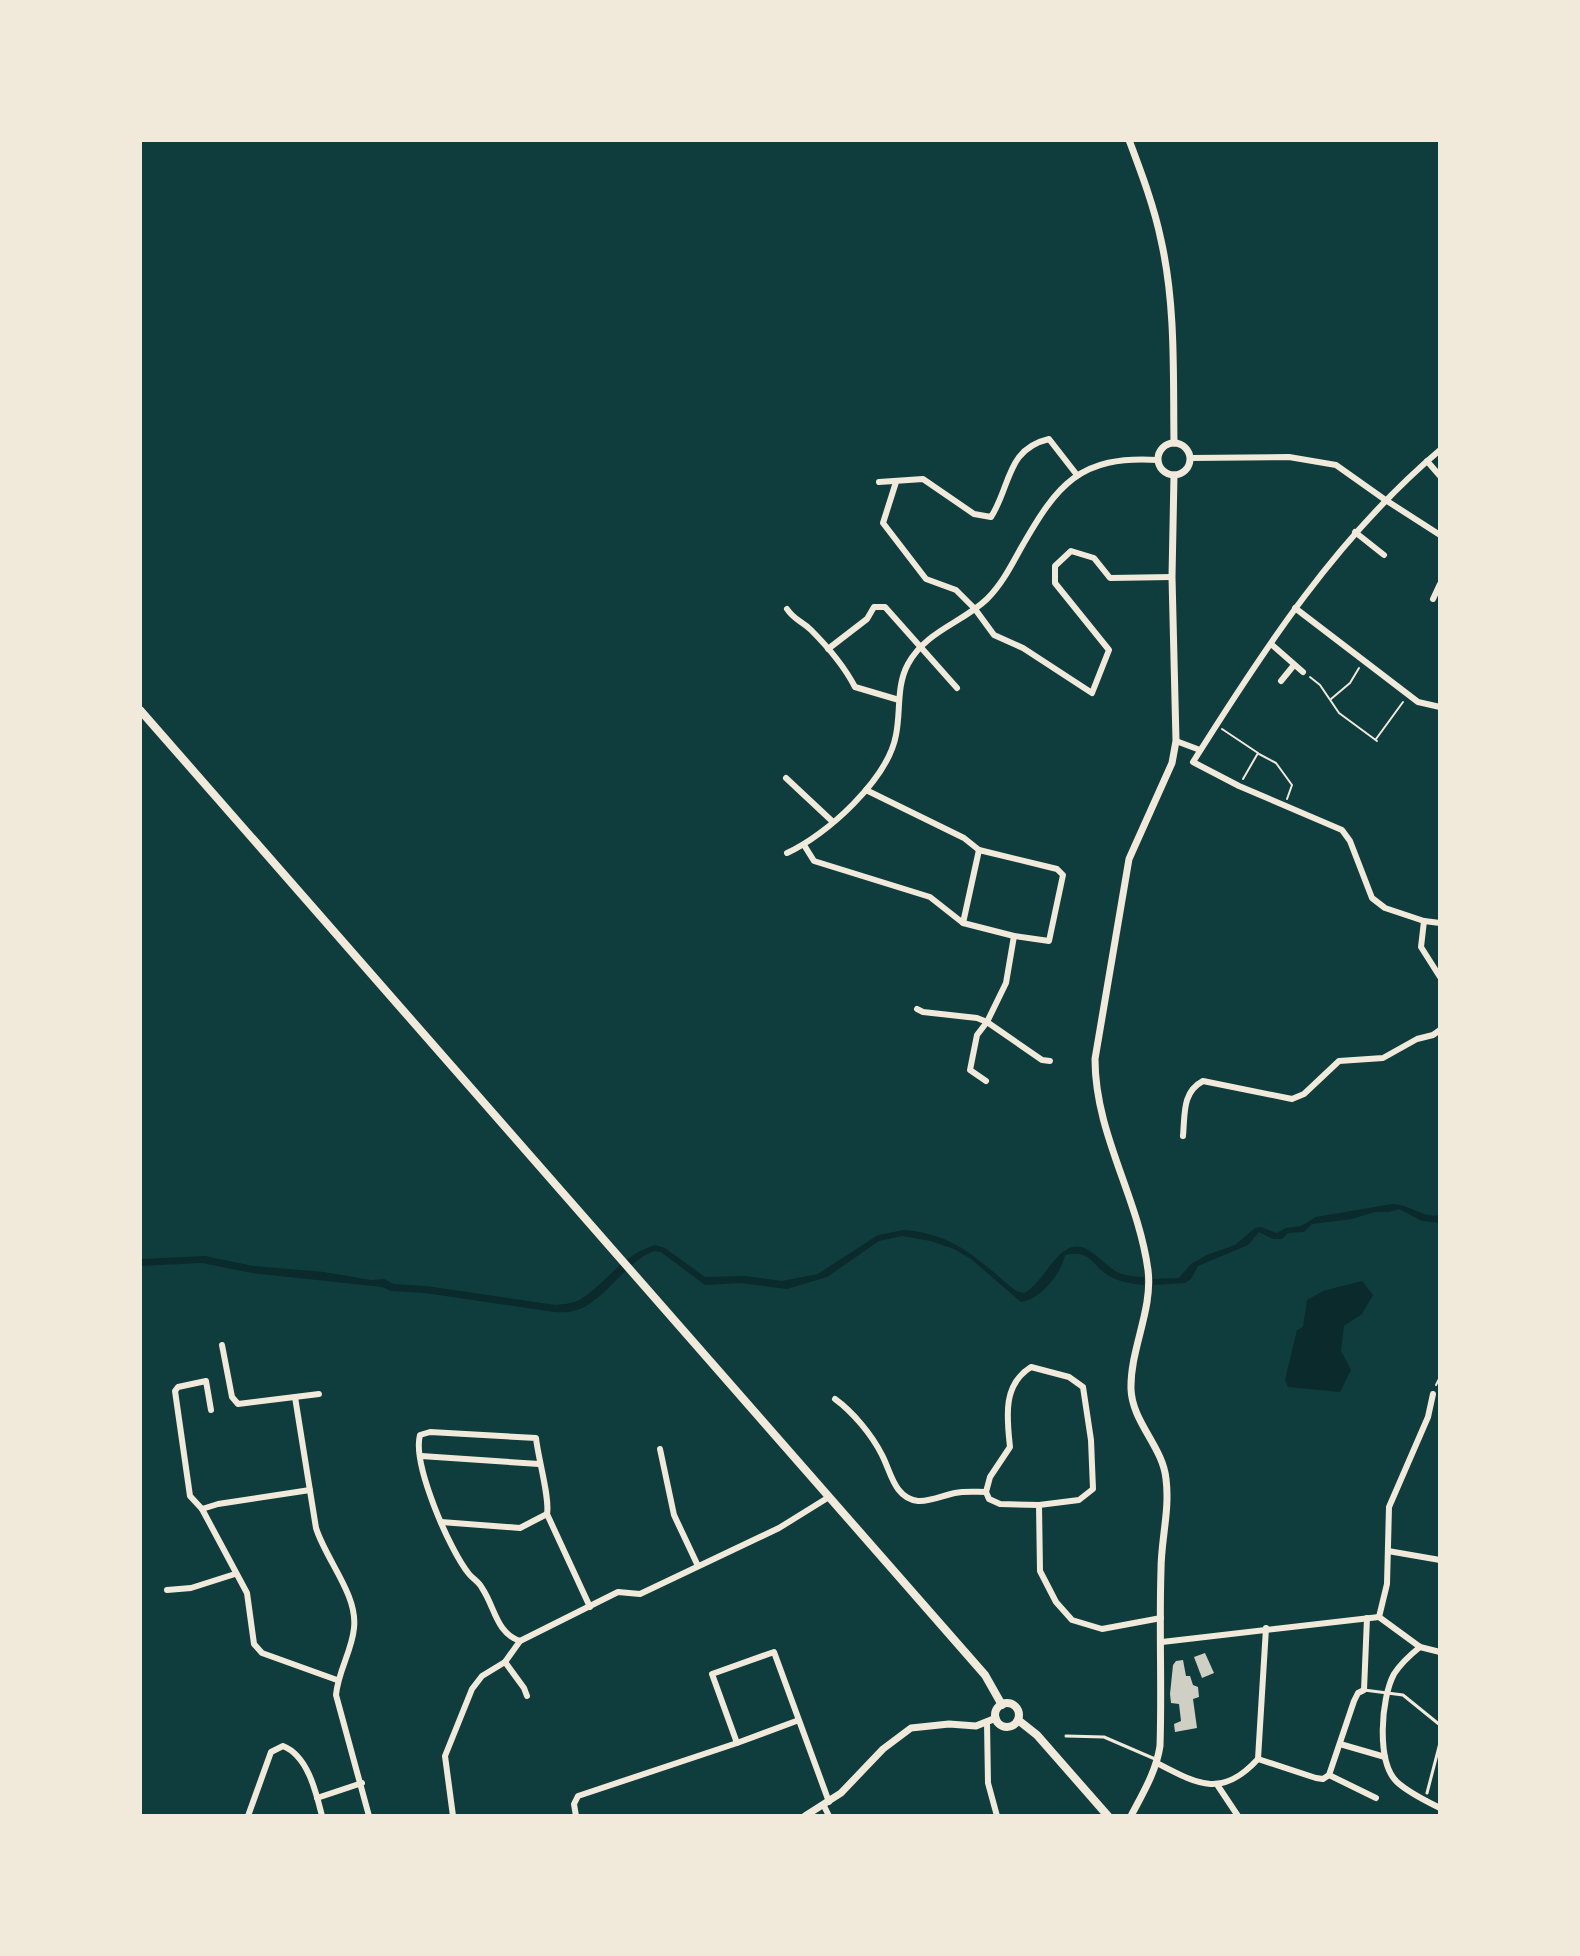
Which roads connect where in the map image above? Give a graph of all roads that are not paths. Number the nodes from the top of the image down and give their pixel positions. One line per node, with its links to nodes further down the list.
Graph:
1 (1129, 140): 2 (street)
2 (1174, 443): 4 (street); 5 (street)
3 (1440, 450): 6 (street)
4 (1190, 458): 8 (street); 12 (street)
5 (1158, 460): 7 (street); 8 (street)
6 (1427, 461): 9 (street); 12 (street)
7 (1077, 475): 11 (street); 21 (street)
8 (1174, 475): 16 (street)
9 (1440, 476)
10 (879, 482): 11 (street)
11 (896, 482): 21 (street)
12 (1384, 499): 13 (street); 14 (street)
13 (1355, 532): 15 (street); 19 (street)
14 (1440, 535)
15 (1384, 555)
16 (1172, 577): 21 (street); 32 (street)
17 (1440, 584): 18 (street)
18 (1433, 599)
19 (1295, 608): 22 (street); 30 (street)
20 (787, 609): 24 (street)
21 (975, 609): 23 (street)
22 (1271, 644): 25 (street); 33 (street)
23 (920, 646): 24 (street); 28 (street); 29 (street)
24 (828, 649): 29 (street)
25 (1294, 665): 26 (street); 27 (street)
26 (1303, 672)
27 (1281, 681)
28 (957, 688)
29 (899, 700): 35 (street)
30 (1440, 707)
31 (140, 710): 62 (main road)
32 (1176, 741): 33 (street); 74 (street)
33 (1200, 750): 40 (street)
34 (786, 778): 36 (street)
35 (866, 790): 36 (street); 38 (street)
36 (833, 822): 37 (street)
37 (804, 845): 39 (street); 41 (street)
38 (979, 850): 41 (street); 43 (street)
39 (787, 853)
40 (1424, 921): 42 (street); 44 (street)
41 (963, 923): 43 (street)
42 (1440, 923)
43 (1014, 936): 46 (street)
44 (1440, 977)
45 (917, 1009): 46 (street)
46 (987, 1022): 48 (street); 49 (street)
47 (1440, 1030): 50 (street)
48 (1050, 1061)
49 (986, 1081)
50 (1183, 1136)
51 (222, 1345): 54 (street)
52 (319, 1394): 54 (street)
53 (1433, 1394): 67 (street)
54 (295, 1397): 60 (street)
55 (835, 1399): 61 (street)
56 (211, 1410): 64 (street)
57 (660, 1449): 69 (street)
58 (421, 1456): 59 (street); 59 (street); 66 (street)
59 (539, 1464): 65 (street)
60 (310, 1490): 64 (street); 82 (street)
61 (986, 1492): 63 (street); 63 (street)
62 (829, 1497): 69 (street); 86 (main road)
63 (1039, 1505): 74 (street)
64 (202, 1509): 70 (street)
65 (547, 1514): 66 (street); 72 (street)
66 (441, 1522): 77 (street)
67 (1388, 1551): 68 (street); 73 (street)
68 (1440, 1560)
69 (698, 1566): 72 (street)
70 (235, 1574): 71 (street); 82 (street)
71 (167, 1590)
72 (590, 1607): 77 (street)
73 (1379, 1617): 75 (street); 79 (street)
74 (1161, 1618): 78 (street)
75 (1367, 1618): 76 (street); 83 (street)
76 (1266, 1628): 78 (street); 97 (street)
77 (520, 1641): 81 (street)
78 (1162, 1642): 98 (street)
79 (1420, 1647): 80 (street); 84 (street)
80 (1440, 1652)
81 (505, 1662): 85 (street); 110 (street)
82 (337, 1680): 100 (street)
83 (1364, 1690): 84 (lane); 95 (street)
84 (1388, 1691): 91 (lane); 96 (street)
85 (527, 1696)
86 (1002, 1705): 87 (main road); 89 (main road)
87 (996, 1718): 89 (main road); 90 (street)
88 (799, 1720): 93 (street); 93 (street); 105 (street)
89 (1018, 1720): 115 (main road)
90 (987, 1722): 105 (street); 114 (street)
91 (1440, 1725)
92 (1066, 1736): 98 (lane)
93 (737, 1743): 111 (street)
94 (1440, 1743): 102 (lane)
95 (1340, 1744): 96 (street); 99 (street)
96 (1385, 1757): 106 (street)
97 (1258, 1759): 99 (street); 101 (street)
98 (1157, 1762): 101 (street); 116 (street)
99 (1329, 1775): 104 (street)
100 (362, 1783): 103 (street); 109 (street)
101 (1218, 1786): 117 (street)
102 (1427, 1793)
103 (317, 1798): 107 (street); 108 (street)
104 (1376, 1798)
105 (826, 1804): 112 (street); 113 (street)
106 (1440, 1808)
107 (248, 1816)
108 (322, 1816)
109 (369, 1816)
110 (453, 1816)
111 (576, 1816)
112 (805, 1816)
113 (829, 1816)
114 (997, 1816)
115 (1108, 1816)
116 (1131, 1816)
117 (1238, 1816)

